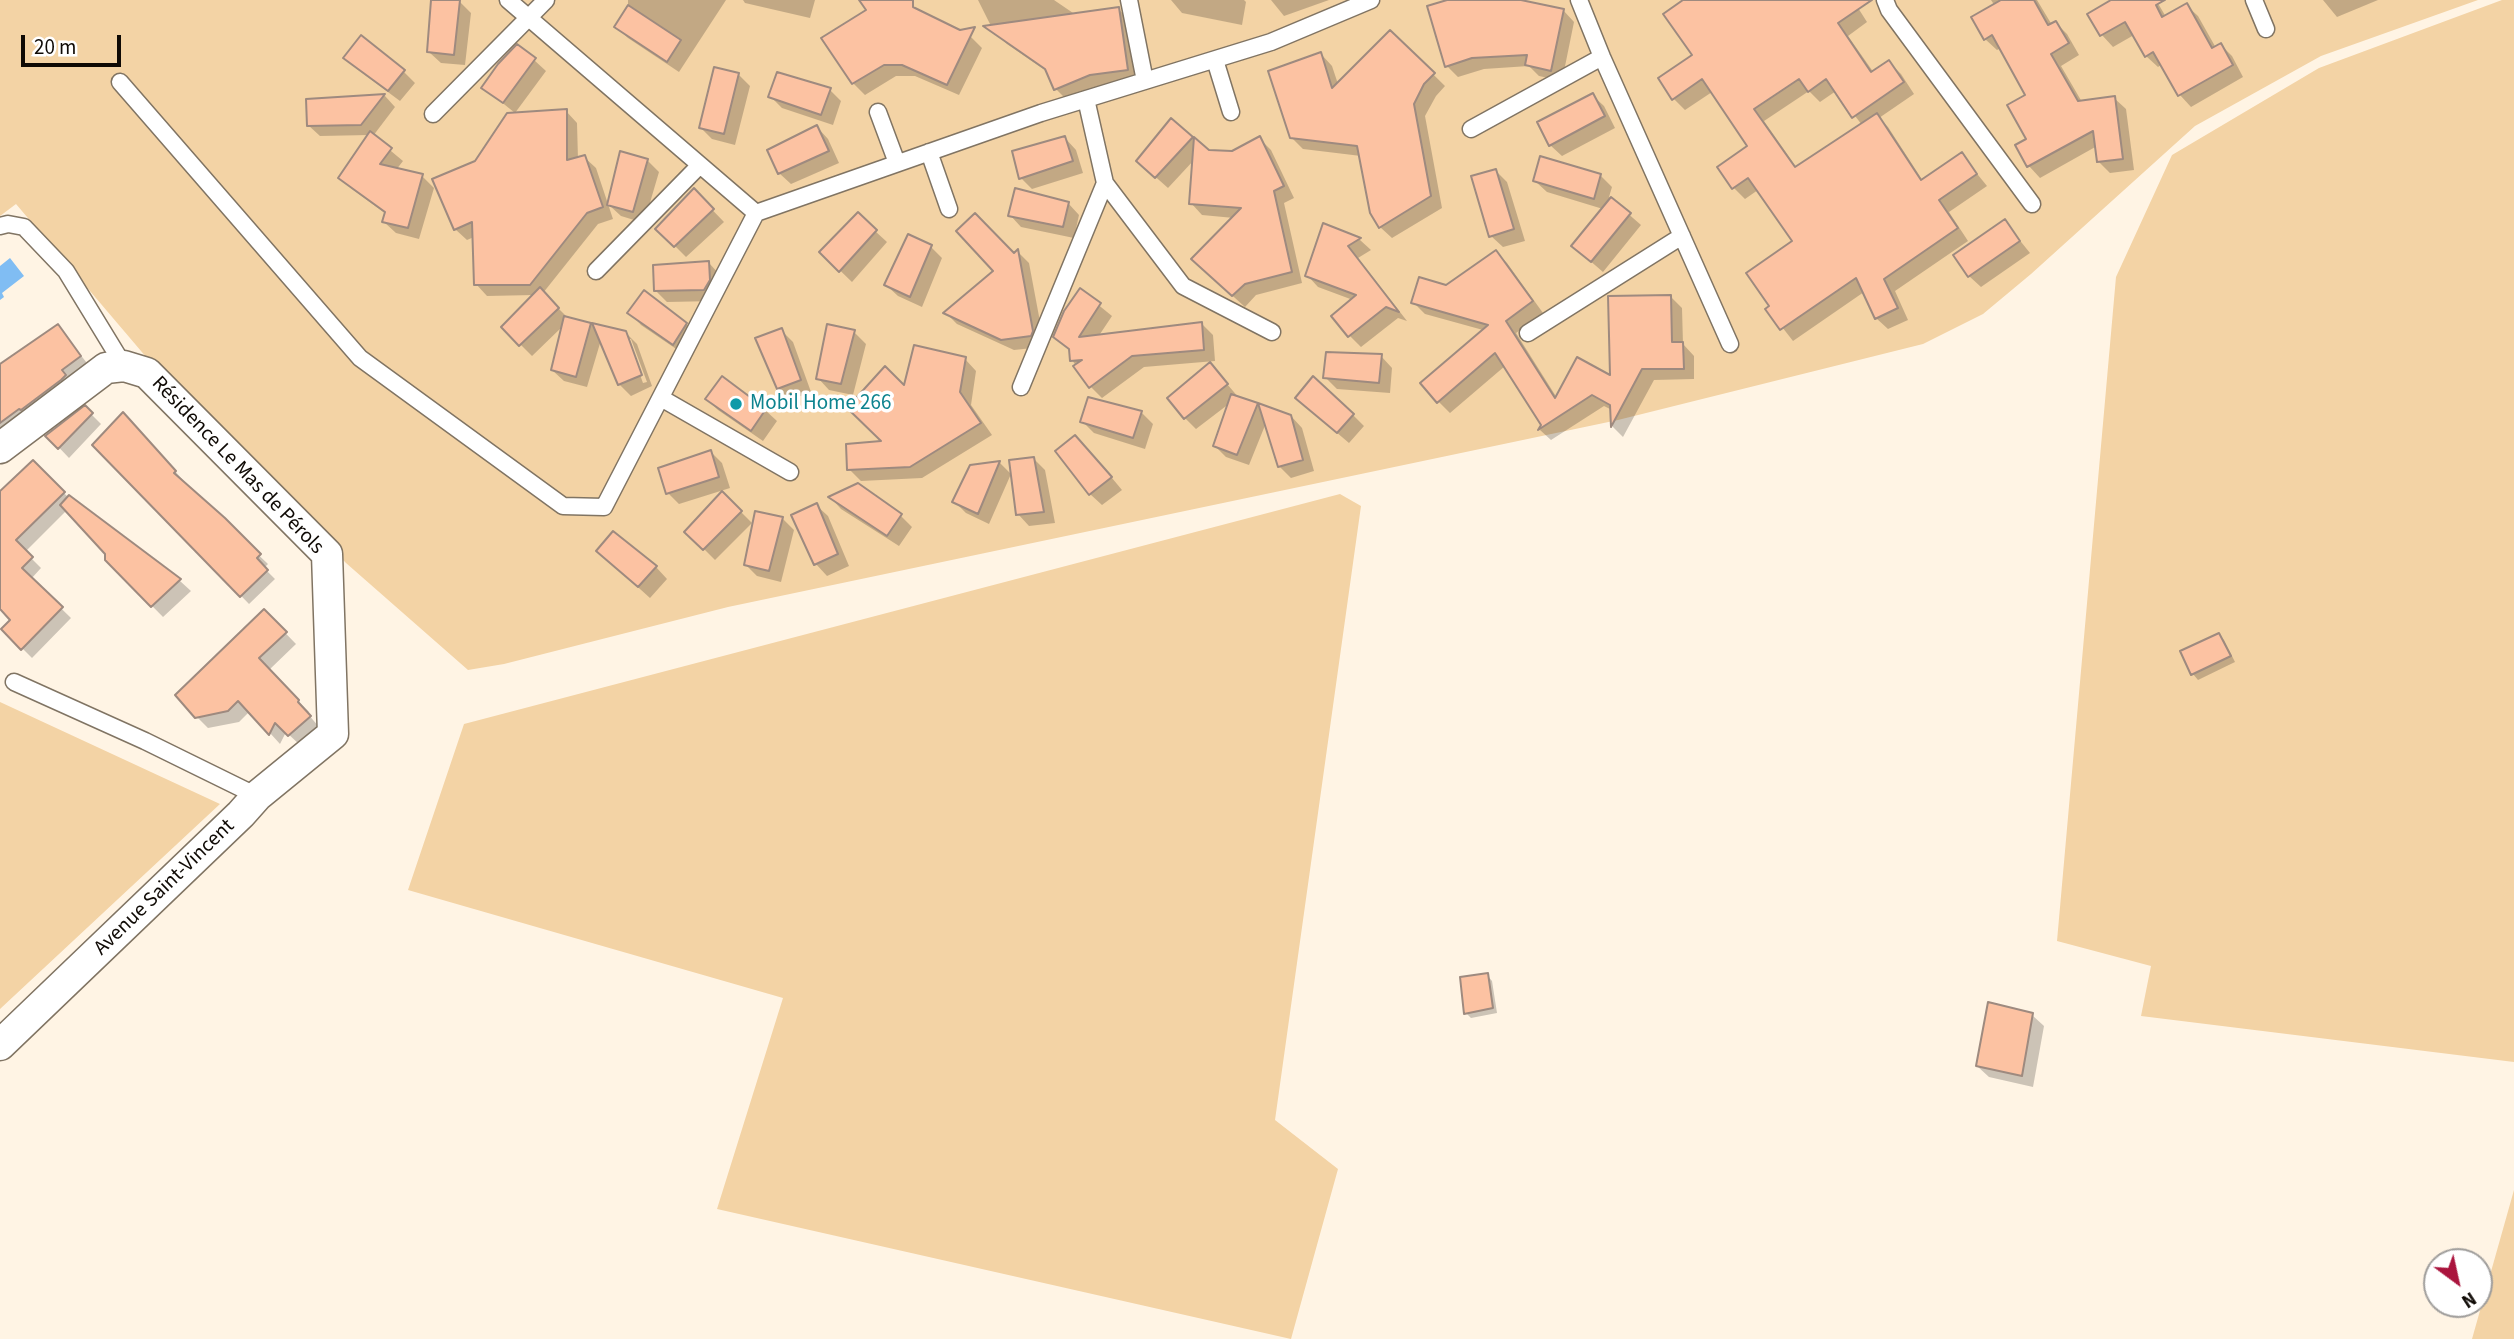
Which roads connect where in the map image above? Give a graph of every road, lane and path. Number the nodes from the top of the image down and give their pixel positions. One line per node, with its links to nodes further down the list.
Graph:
1 (508, 0): 8 (lane)
2 (546, 0): 8 (lane)
3 (1129, 0): 12 (lane)
4 (1371, 0): 11 (lane)
5 (1579, 0): 10 (lane)
6 (1885, 0): 23 (lane)
7 (2254, 0): 9 (lane)
8 (529, 19): 17 (lane); 21 (lane)
9 (2266, 29)
10 (1602, 57): 18 (lane); 27 (lane)
11 (1214, 60): 12 (lane); 16 (lane)
12 (1145, 81): 14 (lane)
13 (120, 82): 34 (lane)
14 (1086, 99): 19 (lane); 22 (lane)
15 (878, 112): 20 (lane)
16 (1231, 112)
17 (433, 114)
18 (1471, 129)
19 (929, 152): 20 (lane); 24 (lane)
20 (897, 163): 25 (lane)
21 (700, 164): 25 (lane); 28 (lane)
22 (1105, 183): 29 (lane); 33 (lane)
23 (2032, 204)
24 (950, 209)
25 (756, 213): 34 (lane)
26 (0, 226): 32 (lane)
27 (1682, 236): 30 (lane); 31 (lane)
28 (596, 271)
29 (1272, 332)
30 (1528, 333)
31 (1730, 344)
32 (124, 366): 35 (street); 38 (street, Résidence Le Mas de Pérols)
33 (1021, 387)
34 (661, 398): 36 (lane)
35 (0, 448)
36 (790, 472)
37 (13, 682): 39 (lane)
38 (333, 734): 39 (street, Avenue Saint-Vincent)
39 (257, 796): 40 (street, Avenue Saint-Vincent)
40 (0, 1045)

